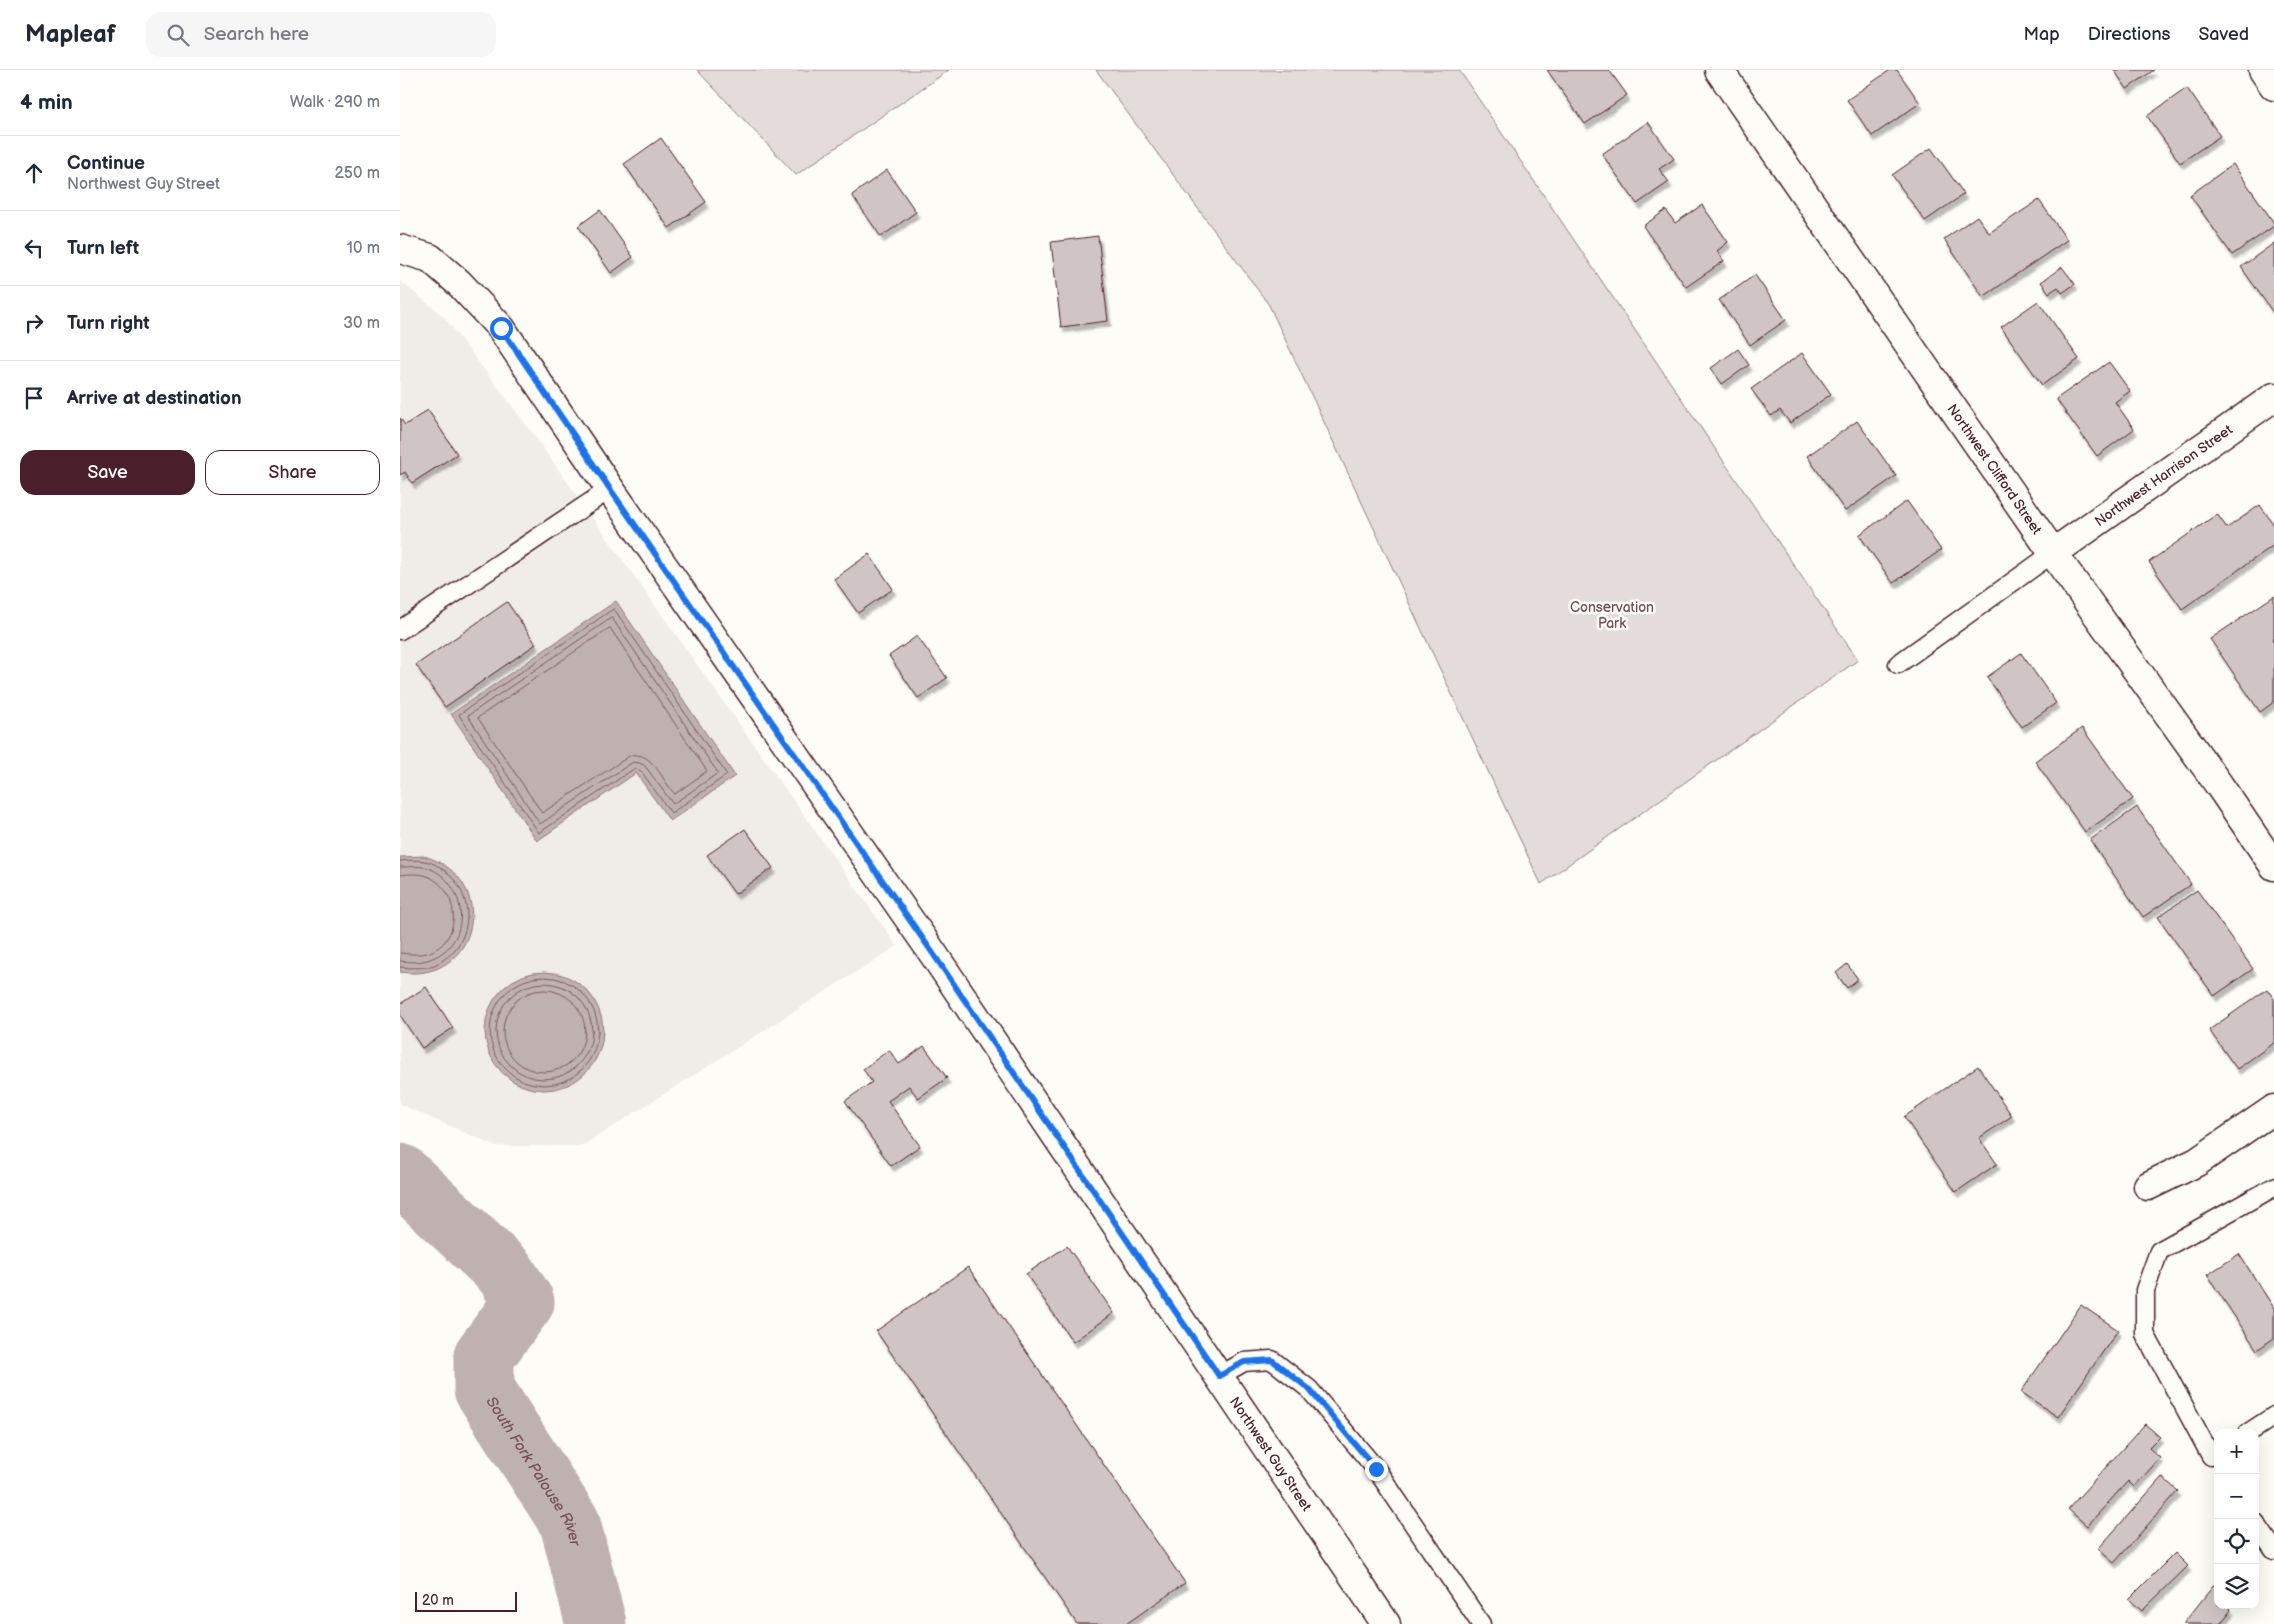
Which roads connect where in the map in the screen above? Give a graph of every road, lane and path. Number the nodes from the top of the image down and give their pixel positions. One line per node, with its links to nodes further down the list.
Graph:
1 (1719, 70): 7 (street, Northwest Clifford Street)
2 (2263, 70): 3 (street)
3 (2274, 86)
4 (400, 249): 6 (street, Northwest Guy Street)
5 (2274, 397): 7 (street, Northwest Harrison Street)
6 (610, 489): 8 (lane); 14 (street, Northwest Guy Street)
7 (2053, 553): 9 (lane); 10 (street, Northwest Clifford Street)
8 (400, 630)
9 (1898, 664)
10 (2274, 866)
11 (2274, 1109): 12 (street)
12 (2148, 1186)
13 (2274, 1187): 17 (lane)
14 (1219, 1376): 20 (street, Northwest Guy Street); 21 (lane)
15 (2274, 1416): 16 (lane)
16 (2254, 1429)
17 (2214, 1456)
18 (2259, 1528): 19 (lane)
19 (2274, 1550)
20 (1386, 1624)
21 (1481, 1624)

